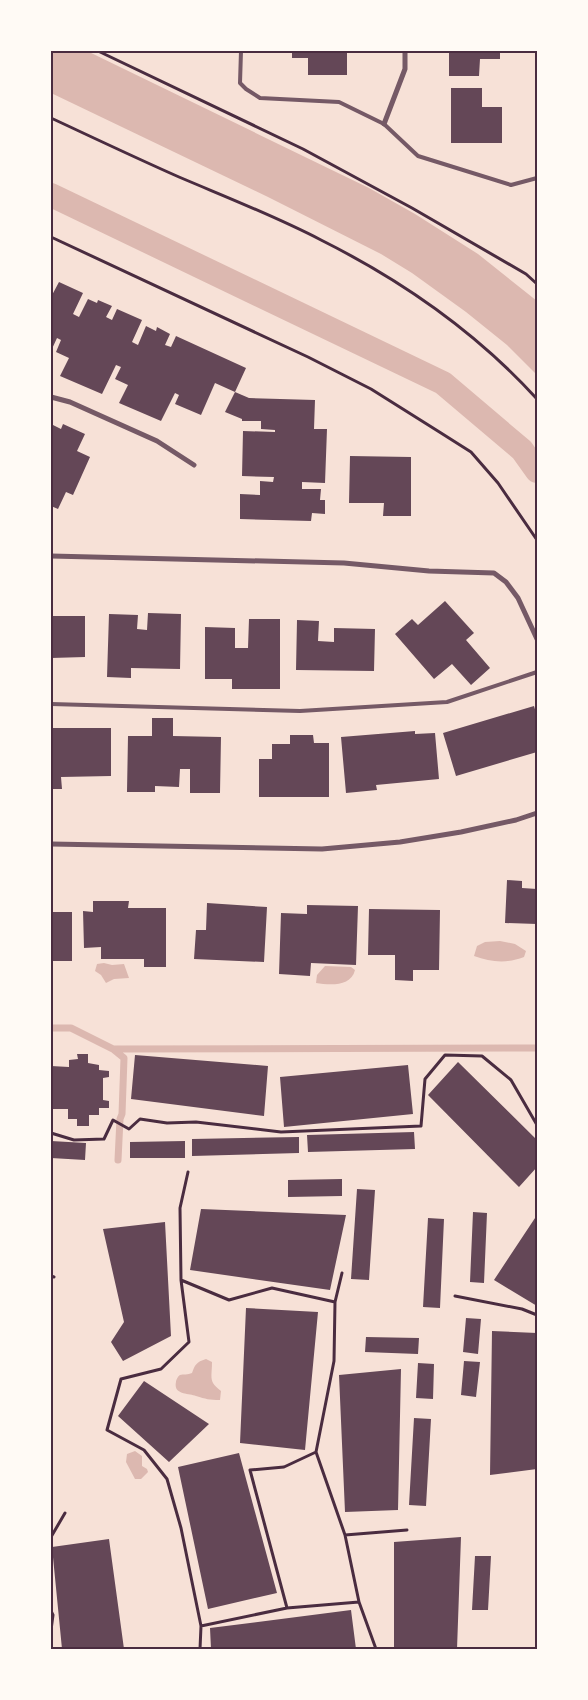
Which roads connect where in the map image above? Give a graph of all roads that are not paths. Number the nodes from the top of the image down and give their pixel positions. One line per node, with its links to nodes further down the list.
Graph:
1 (241, 51): 3 (lane)
2 (405, 51): 3 (street)
3 (384, 124): 4 (lane)
4 (537, 178)
5 (51, 397): 6 (street)
6 (194, 465)
7 (51, 556): 8 (street)
8 (537, 639)
9 (537, 672): 10 (lane)
10 (51, 704)
11 (537, 813): 12 (street)
12 (51, 844)

